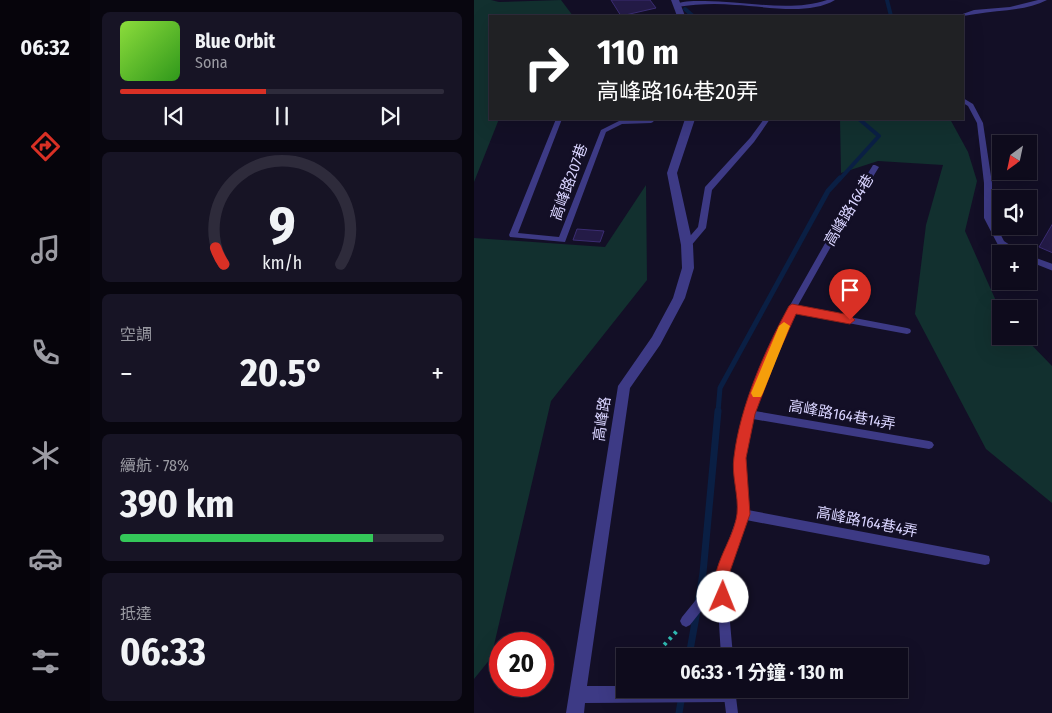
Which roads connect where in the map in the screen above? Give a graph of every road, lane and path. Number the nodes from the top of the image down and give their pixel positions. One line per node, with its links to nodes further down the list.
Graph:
1 (832, 0): 3 (lane)
2 (1044, 0): 5 (lane)
3 (676, 3): 4 (street)
4 (681, 15)
5 (964, 15)
6 (964, 101): 13 (lane)
7 (559, 120): 8 (lane, 高峰路207巷)
8 (651, 120)
9 (690, 120): 12 (street, 高峰路)
10 (766, 120): 12 (lane)
11 (875, 167): 16 (lane, 高峰路164巷)
12 (687, 245): 27 (street, 高峰路)
13 (1004, 245)
14 (1037, 262): 15 (lane)
15 (1052, 268)
16 (792, 309): 17 (lane); 18 (lane, 高峰路164巷)
17 (906, 331)
18 (749, 414): 19 (lane, 高峰路164巷14弄); 20 (lane, 高峰路164巷)
19 (929, 445)
20 (743, 514): 21 (lane, 高峰路164巷4弄); 22 (lane, 高峰路164巷)
21 (985, 560)
22 (721, 577): 23 (lane, 高峰路164巷); 25 (lane)
23 (686, 621): 24 (path)
24 (661, 648)
25 (726, 648)
26 (616, 694): 27 (street)
27 (578, 695): 29 (street, 高峰路)
28 (730, 698): 30 (lane)
29 (575, 713)
30 (732, 713)

